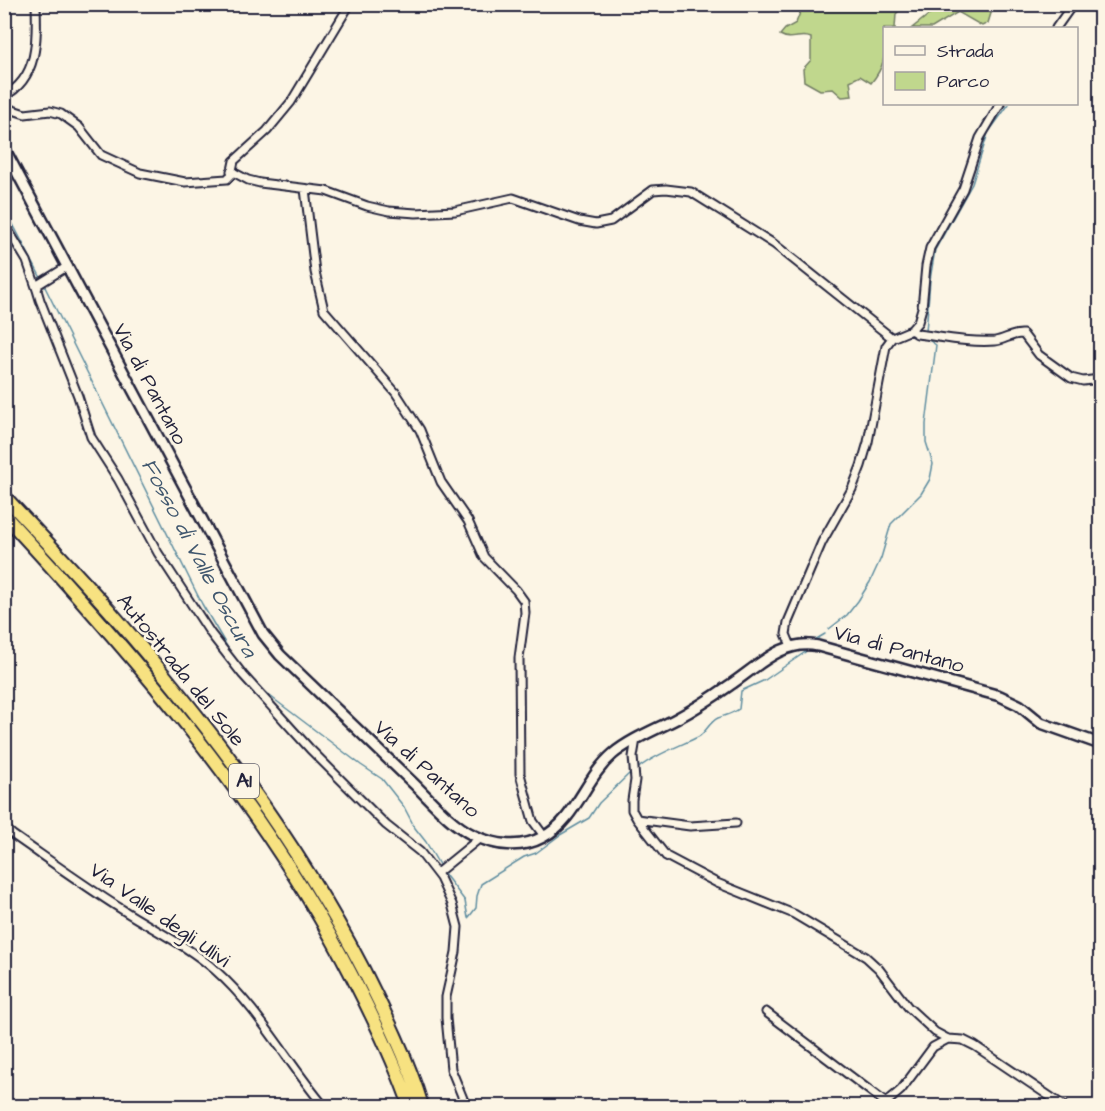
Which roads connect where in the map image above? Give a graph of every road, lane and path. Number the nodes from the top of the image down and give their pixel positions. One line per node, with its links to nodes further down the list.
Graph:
1 (36, 4): 5 (street)
2 (350, 4): 9 (street)
3 (1073, 4): 4 (street)
4 (1057, 27)
5 (4, 96)
6 (999, 105): 14 (street)
7 (4, 107): 9 (street)
8 (4, 148): 12 (street, Via di Pantano)
9 (231, 171): 10 (street)
10 (305, 189): 15 (street); 25 (street)
11 (4, 223): 13 (street)
12 (68, 267): 13 (street); 26 (street, Via di Pantano)
13 (37, 290): 27 (street)
14 (911, 330): 15 (street); 16 (street)
15 (892, 338): 19 (street)
16 (1101, 379)
17 (4, 496): 33 (highway, Autostrada del Sole / A1)
18 (4, 515): 32 (highway, Autostrada del Sole / A1)
19 (791, 646): 20 (street, Via di Pantano); 21 (street, Via di Pantano)
20 (636, 739): 22 (street); 25 (street, Via di Pantano)
21 (1101, 744)
22 (637, 819): 23 (street); 29 (street)
23 (736, 823)
24 (4, 827): 31 (street, Via Valle degli Ulivi)
25 (544, 836): 26 (street, Via di Pantano)
26 (480, 838): 27 (street)
27 (437, 873): 34 (street)
28 (766, 1012): 30 (street)
29 (948, 1039): 30 (street); 35 (street)
30 (884, 1105)
31 (324, 1107)
32 (410, 1107)
33 (422, 1107)
34 (466, 1107)
35 (1064, 1107)

